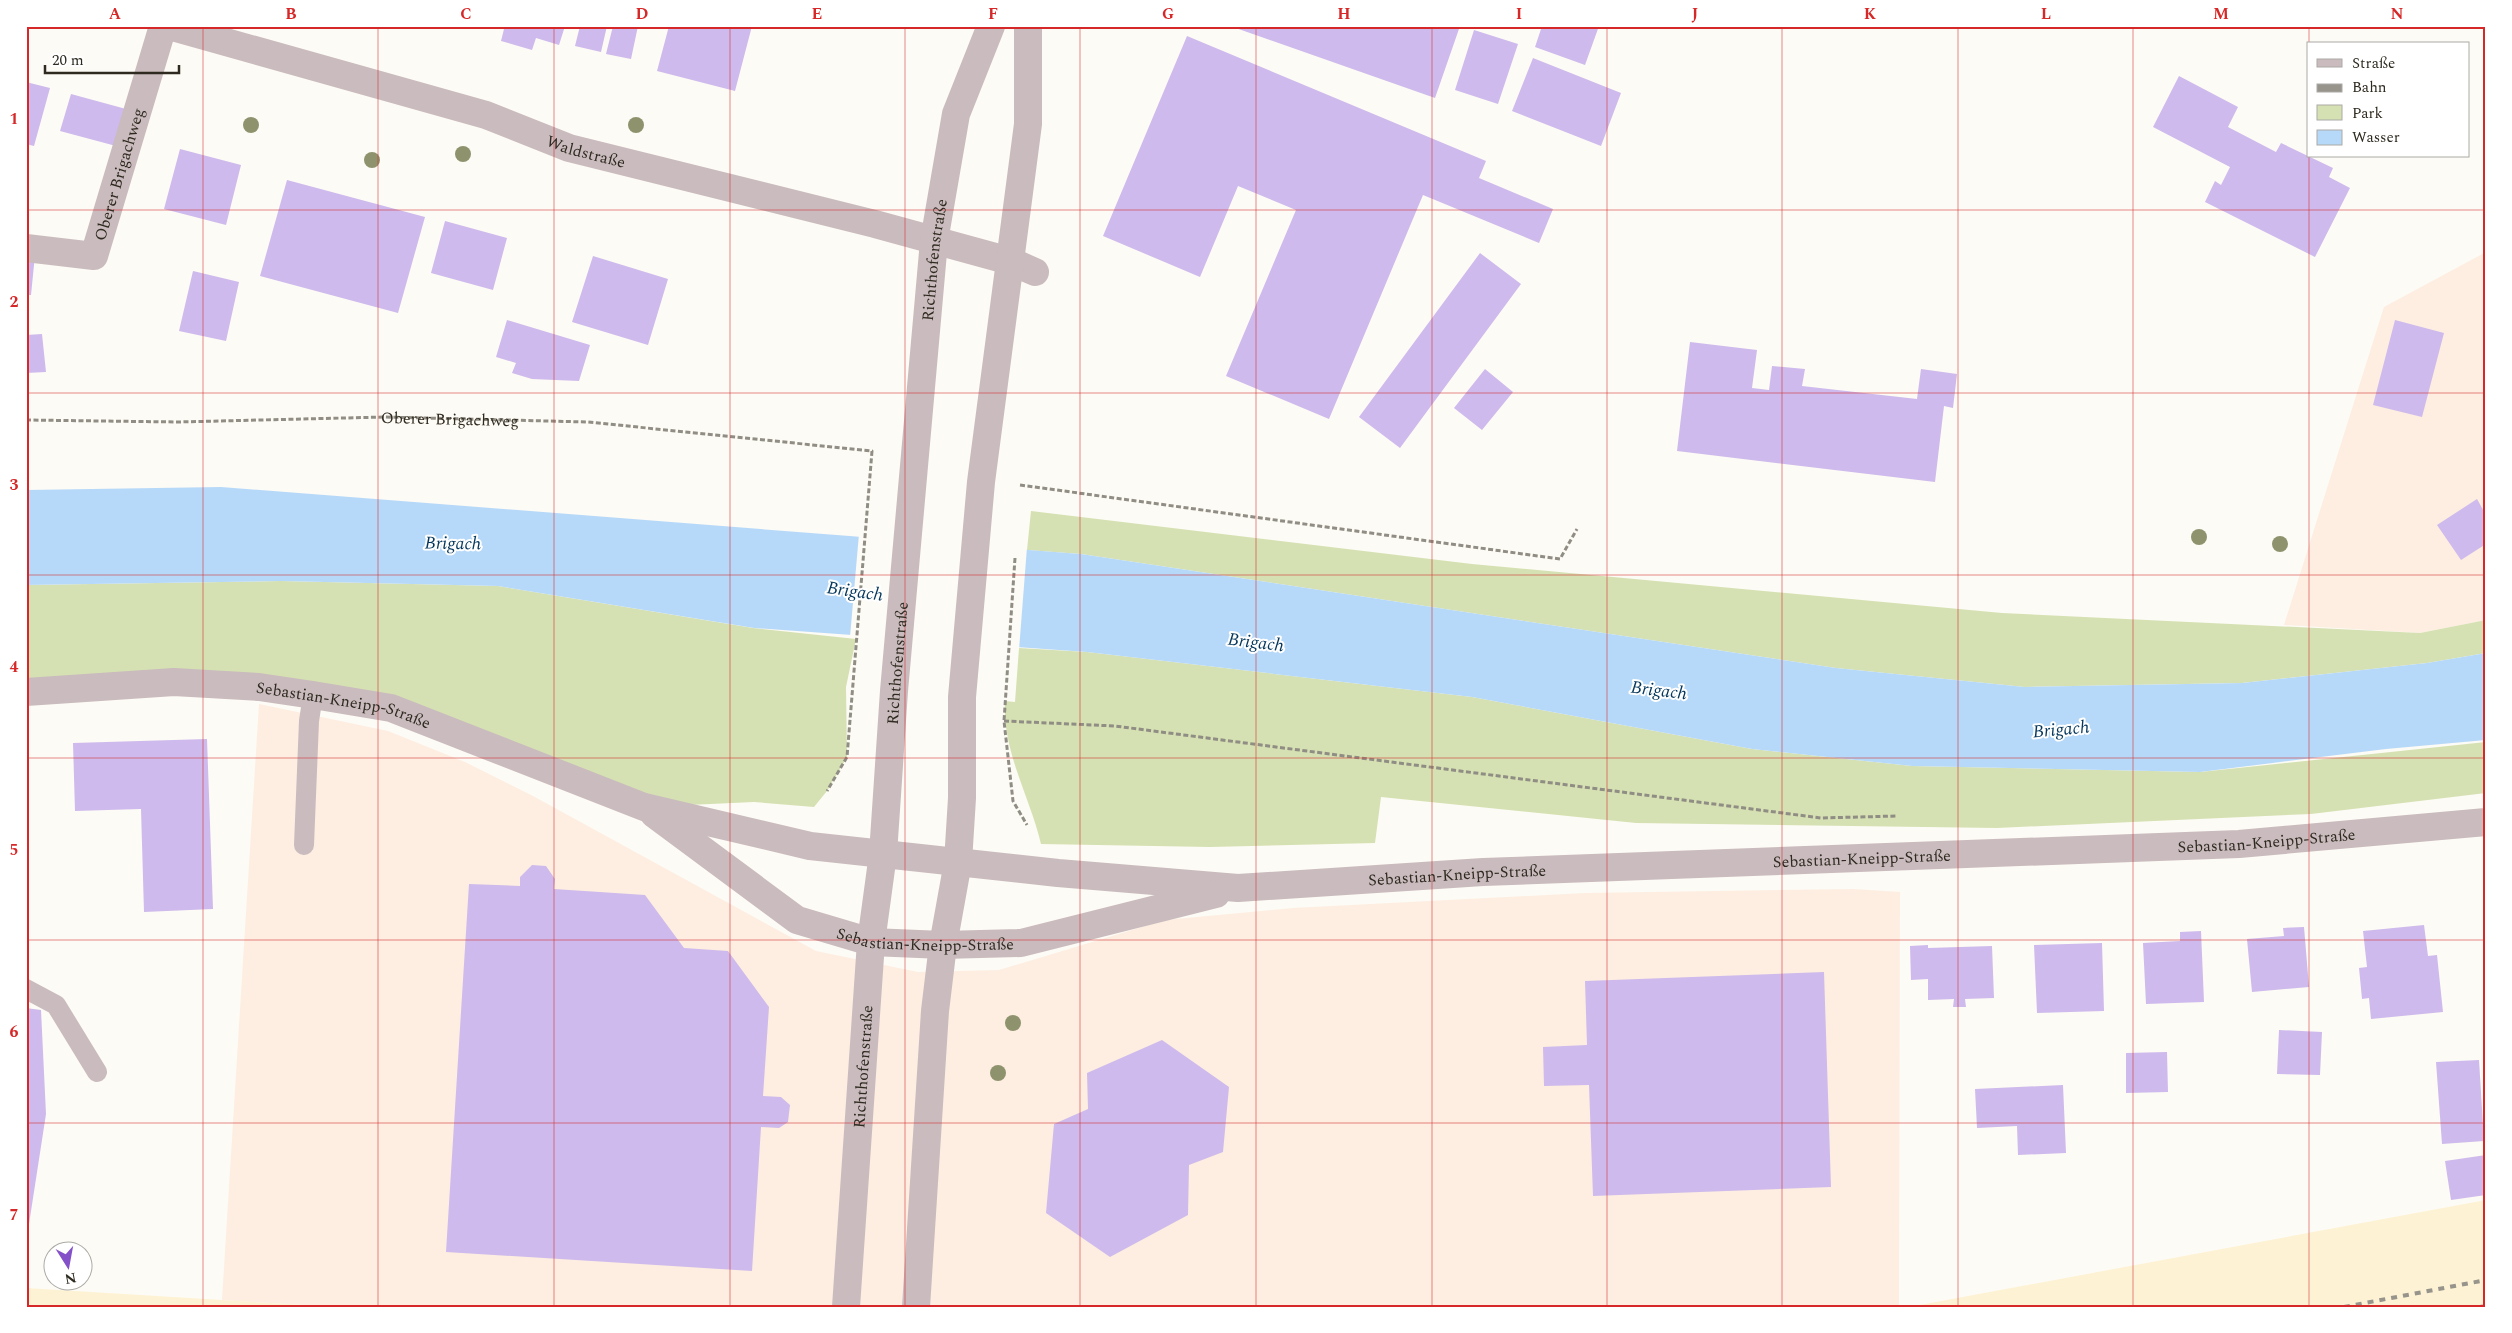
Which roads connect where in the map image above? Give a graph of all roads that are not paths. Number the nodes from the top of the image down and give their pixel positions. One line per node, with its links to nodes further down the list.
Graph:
1 (162, 26): 6 (street, Oberer Brigachweg)
2 (169, 26): 5 (street, Waldstraße)
3 (991, 26): 5 (street, Richthofenstraße)
4 (1028, 26): 7 (street)
5 (934, 241): 7 (street, Waldstraße); 14 (street, Richthofenstraße)
6 (26, 248)
7 (1010, 261): 8 (street, Waldstraße); 15 (street)
8 (1034, 272)
9 (26, 692): 10 (street, Sebastian-Kneipp-Straße)
10 (314, 694): 11 (street, Sebastian-Kneipp-Straße); 13 (lane)
11 (644, 807): 14 (street, Sebastian-Kneipp-Straße); 17 (street, Sebastian-Kneipp-Straße)
12 (2486, 822): 16 (street, Sebastian-Kneipp-Straße)
13 (304, 845)
14 (882, 854): 15 (street, Sebastian-Kneipp-Straße); 17 (street, Richthofenstraße)
15 (958, 862): 16 (street, Sebastian-Kneipp-Straße); 18 (street)
16 (1238, 888): 18 (street, Sebastian-Kneipp-Straße)
17 (871, 942): 18 (street, Sebastian-Kneipp-Straße); 21 (street, Richthofenstraße)
18 (943, 945): 22 (street)
19 (26, 989): 20 (lane)
20 (97, 1072)
21 (846, 1307)
22 (916, 1307)

